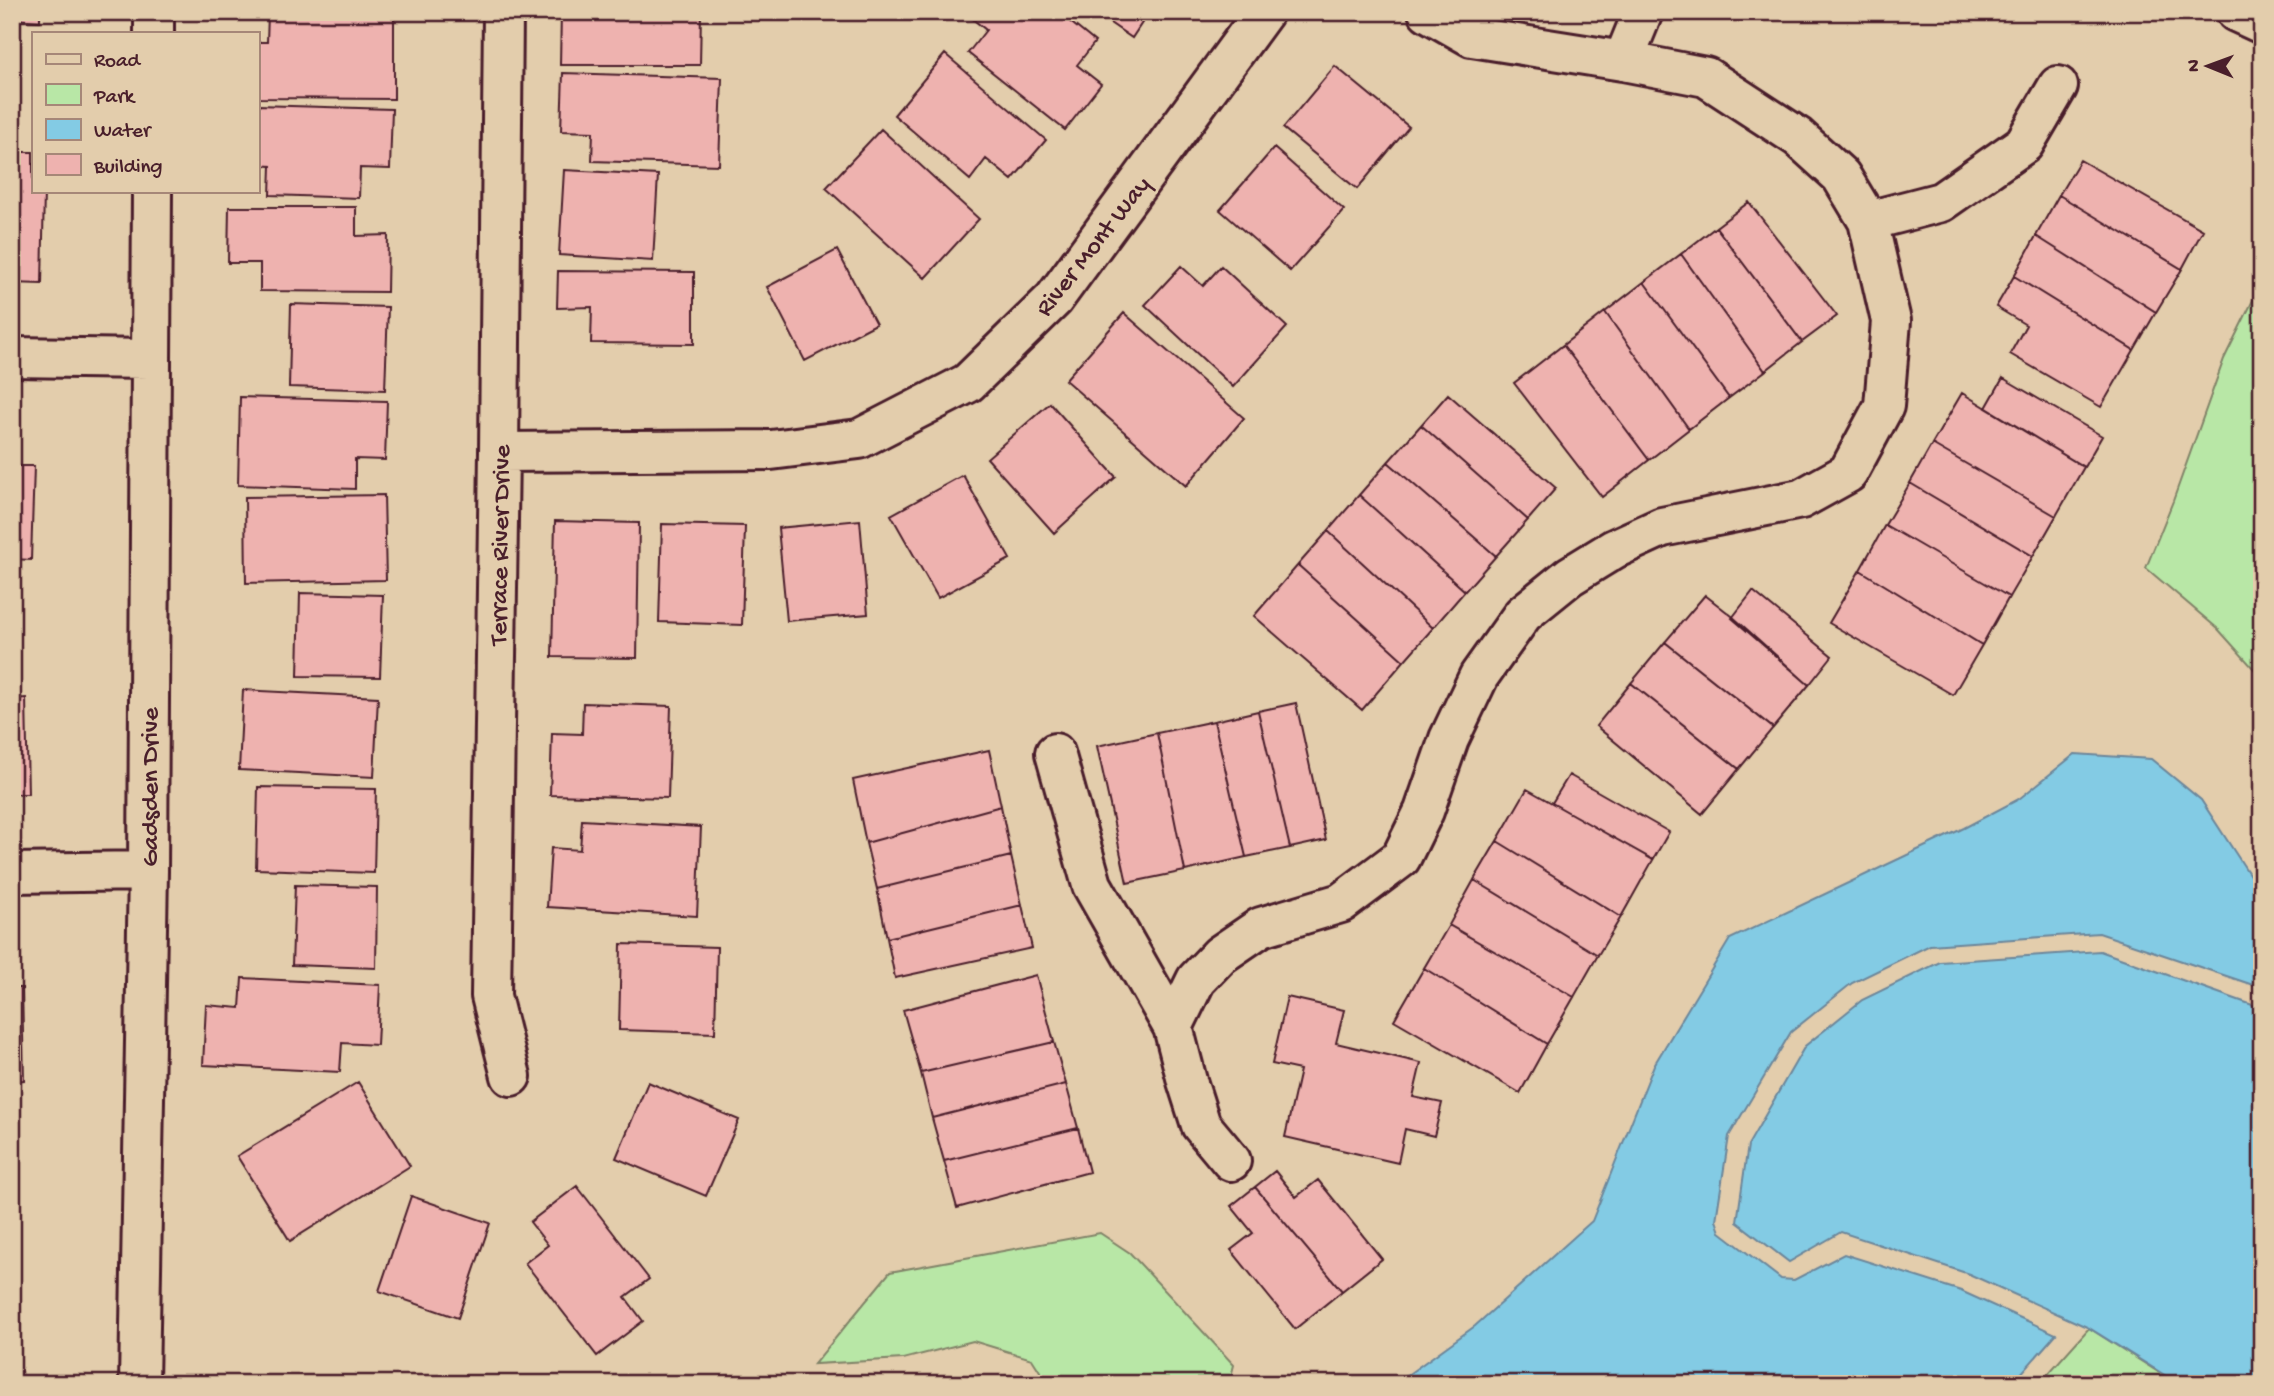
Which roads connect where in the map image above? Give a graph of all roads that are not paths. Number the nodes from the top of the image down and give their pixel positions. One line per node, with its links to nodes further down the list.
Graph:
1 (154, 12): 8 (street)
2 (503, 12): 15 (street, Terrace River Drive)
3 (1264, 12): 15 (street, River Mont Way)
4 (1428, 12): 9 (street)
5 (1643, 12): 9 (street)
6 (2236, 12): 7 (street)
7 (2262, 24)
8 (154, 32)
9 (1623, 61): 12 (street)
10 (2058, 86): 12 (street)
11 (152, 192): 14 (street, Gadsden Drive)
12 (1868, 221): 19 (street)
13 (12, 357): 14 (street)
14 (149, 359): 17 (street, Gadsden Drive)
15 (499, 452): 20 (street, Terrace River Drive)
16 (1055, 752): 19 (street)
17 (148, 871): 18 (street); 22 (street, Gadsden Drive)
18 (12, 873)
19 (1173, 1027): 21 (street)
20 (511, 1076)
21 (1231, 1161)
22 (139, 1384)

